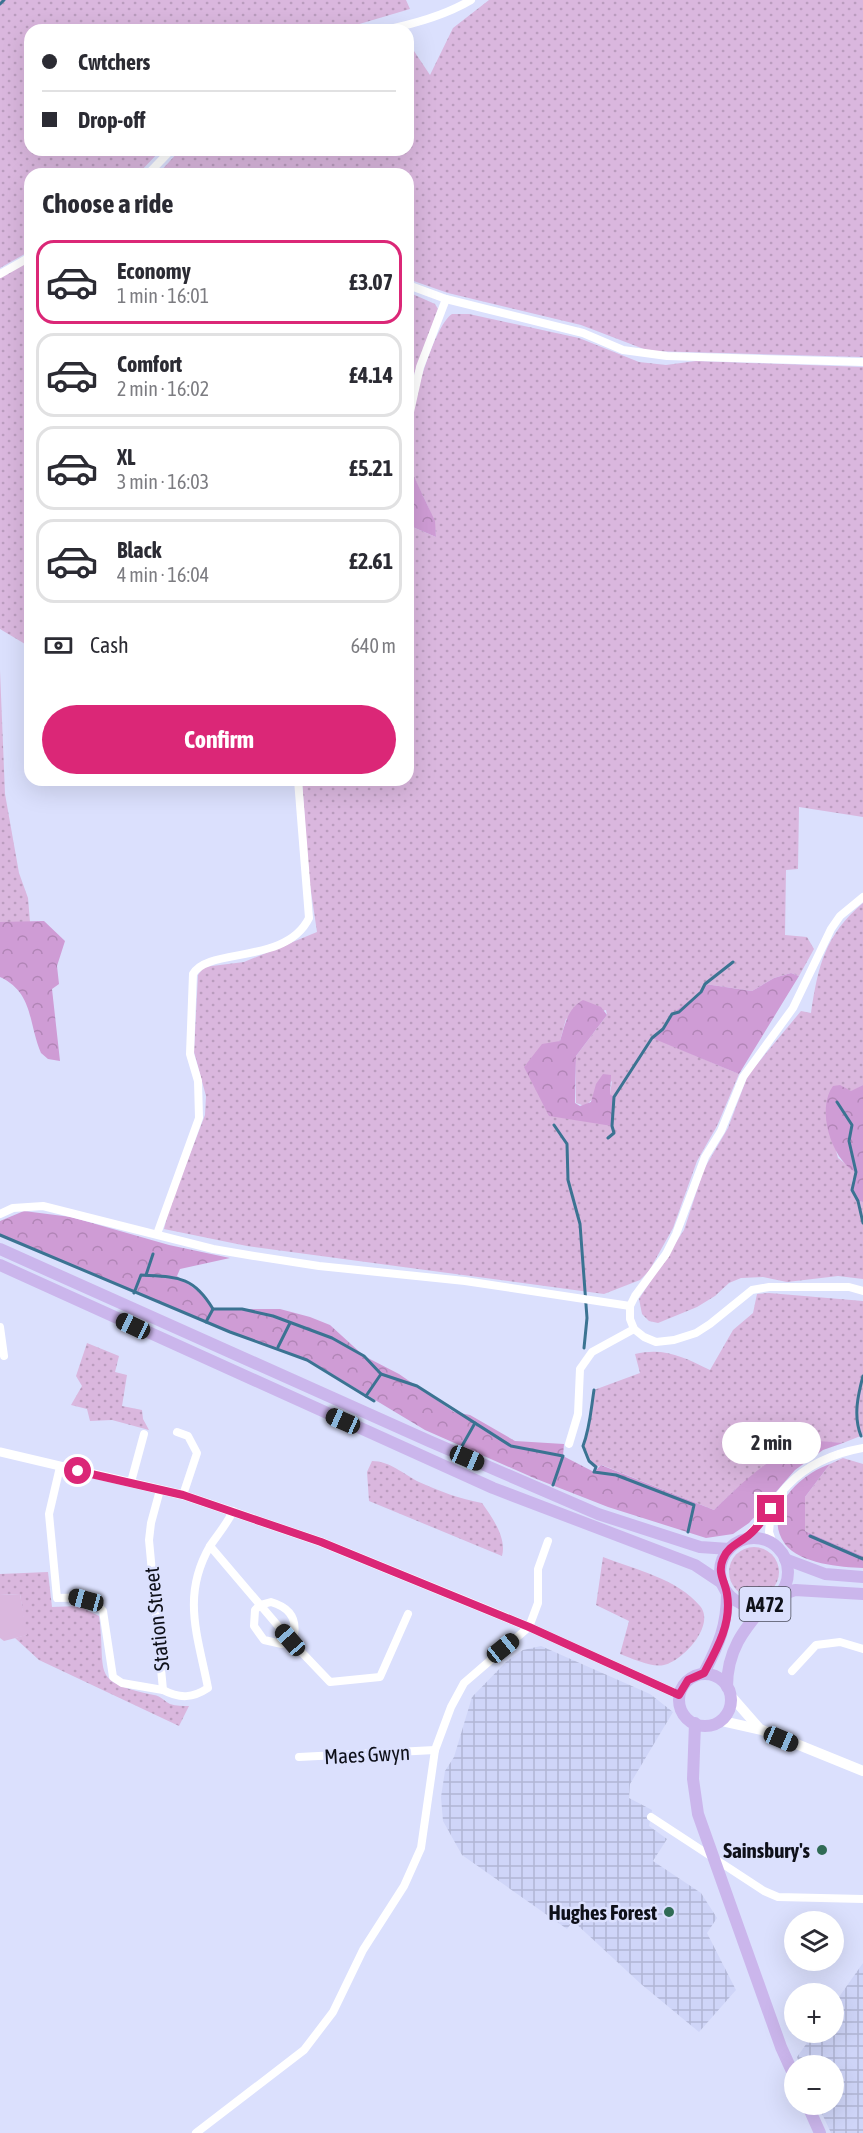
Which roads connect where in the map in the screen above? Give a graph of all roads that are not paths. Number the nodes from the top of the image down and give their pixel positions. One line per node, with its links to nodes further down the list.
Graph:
1 (471, 0): 2 (street)
2 (413, 24)
3 (165, 156): 4 (street)
4 (154, 168)
5 (24, 260): 6 (street)
6 (0, 274)
7 (414, 287): 8 (street)
8 (446, 299): 9 (street); 10 (street)
9 (863, 362)
10 (414, 394)
11 (298, 786): 14 (street)
12 (863, 897): 18 (street)
13 (0, 1214): 14 (street)
14 (157, 1234): 18 (street)
15 (0, 1249): 37 (main road)
16 (0, 1265): 40 (main road, A472)
17 (863, 1291): 20 (street)
18 (630, 1305): 20 (street)
19 (0, 1328): 21 (street)
20 (634, 1329): 24 (street)
21 (4, 1356)
22 (177, 1432): 30 (street)
23 (144, 1434): 28 (street)
24 (569, 1444)
25 (863, 1448): 31 (street)
26 (0, 1452): 27 (street)
27 (60, 1467): 28 (street); 51 (street)
28 (131, 1482): 29 (street)
29 (160, 1490): 30 (street); 51 (street, Station Street)
30 (183, 1495): 32 (street)
31 (771, 1509): 33 (street); 35 (street)
32 (232, 1511): 36 (street, Station Street); 46 (street)
33 (743, 1540): 35 (main road); 37 (main road)
34 (548, 1541): 46 (street)
35 (773, 1544): 38 (main road, A472)
36 (210, 1546): 44 (street); 51 (street, Station Street)
37 (729, 1549): 40 (main road, A472)
38 (785, 1559): 39 (main road, A472); 42 (main road, A472)
39 (863, 1577)
40 (724, 1588): 43 (main road, A472); 50 (main road)
41 (863, 1594): 42 (main road, A472)
42 (777, 1597): 43 (main road, A472)
43 (766, 1604): 52 (main road)
44 (260, 1605): 47 (street); 47 (street); 47 (street)
45 (408, 1614): 47 (street)
46 (529, 1627): 53 (street); 57 (street)
47 (290, 1640)
48 (863, 1649): 49 (street)
49 (792, 1671)
50 (704, 1673): 52 (main road); 53 (main road)
51 (163, 1690)
52 (729, 1691): 54 (main road); 56 (main road)
53 (679, 1695): 55 (main road)
54 (722, 1721): 55 (main road); 56 (main road)
55 (695, 1723): 62 (main road)
56 (762, 1730): 59 (main road)
57 (435, 1750): 58 (street, Maes Gwyn); 64 (street)
58 (299, 1757)
59 (863, 1771)
60 (651, 1817): 61 (street)
61 (863, 1899)
62 (786, 2055)
63 (812, 2115): 65 (main road)
64 (196, 2133)
65 (820, 2133)

